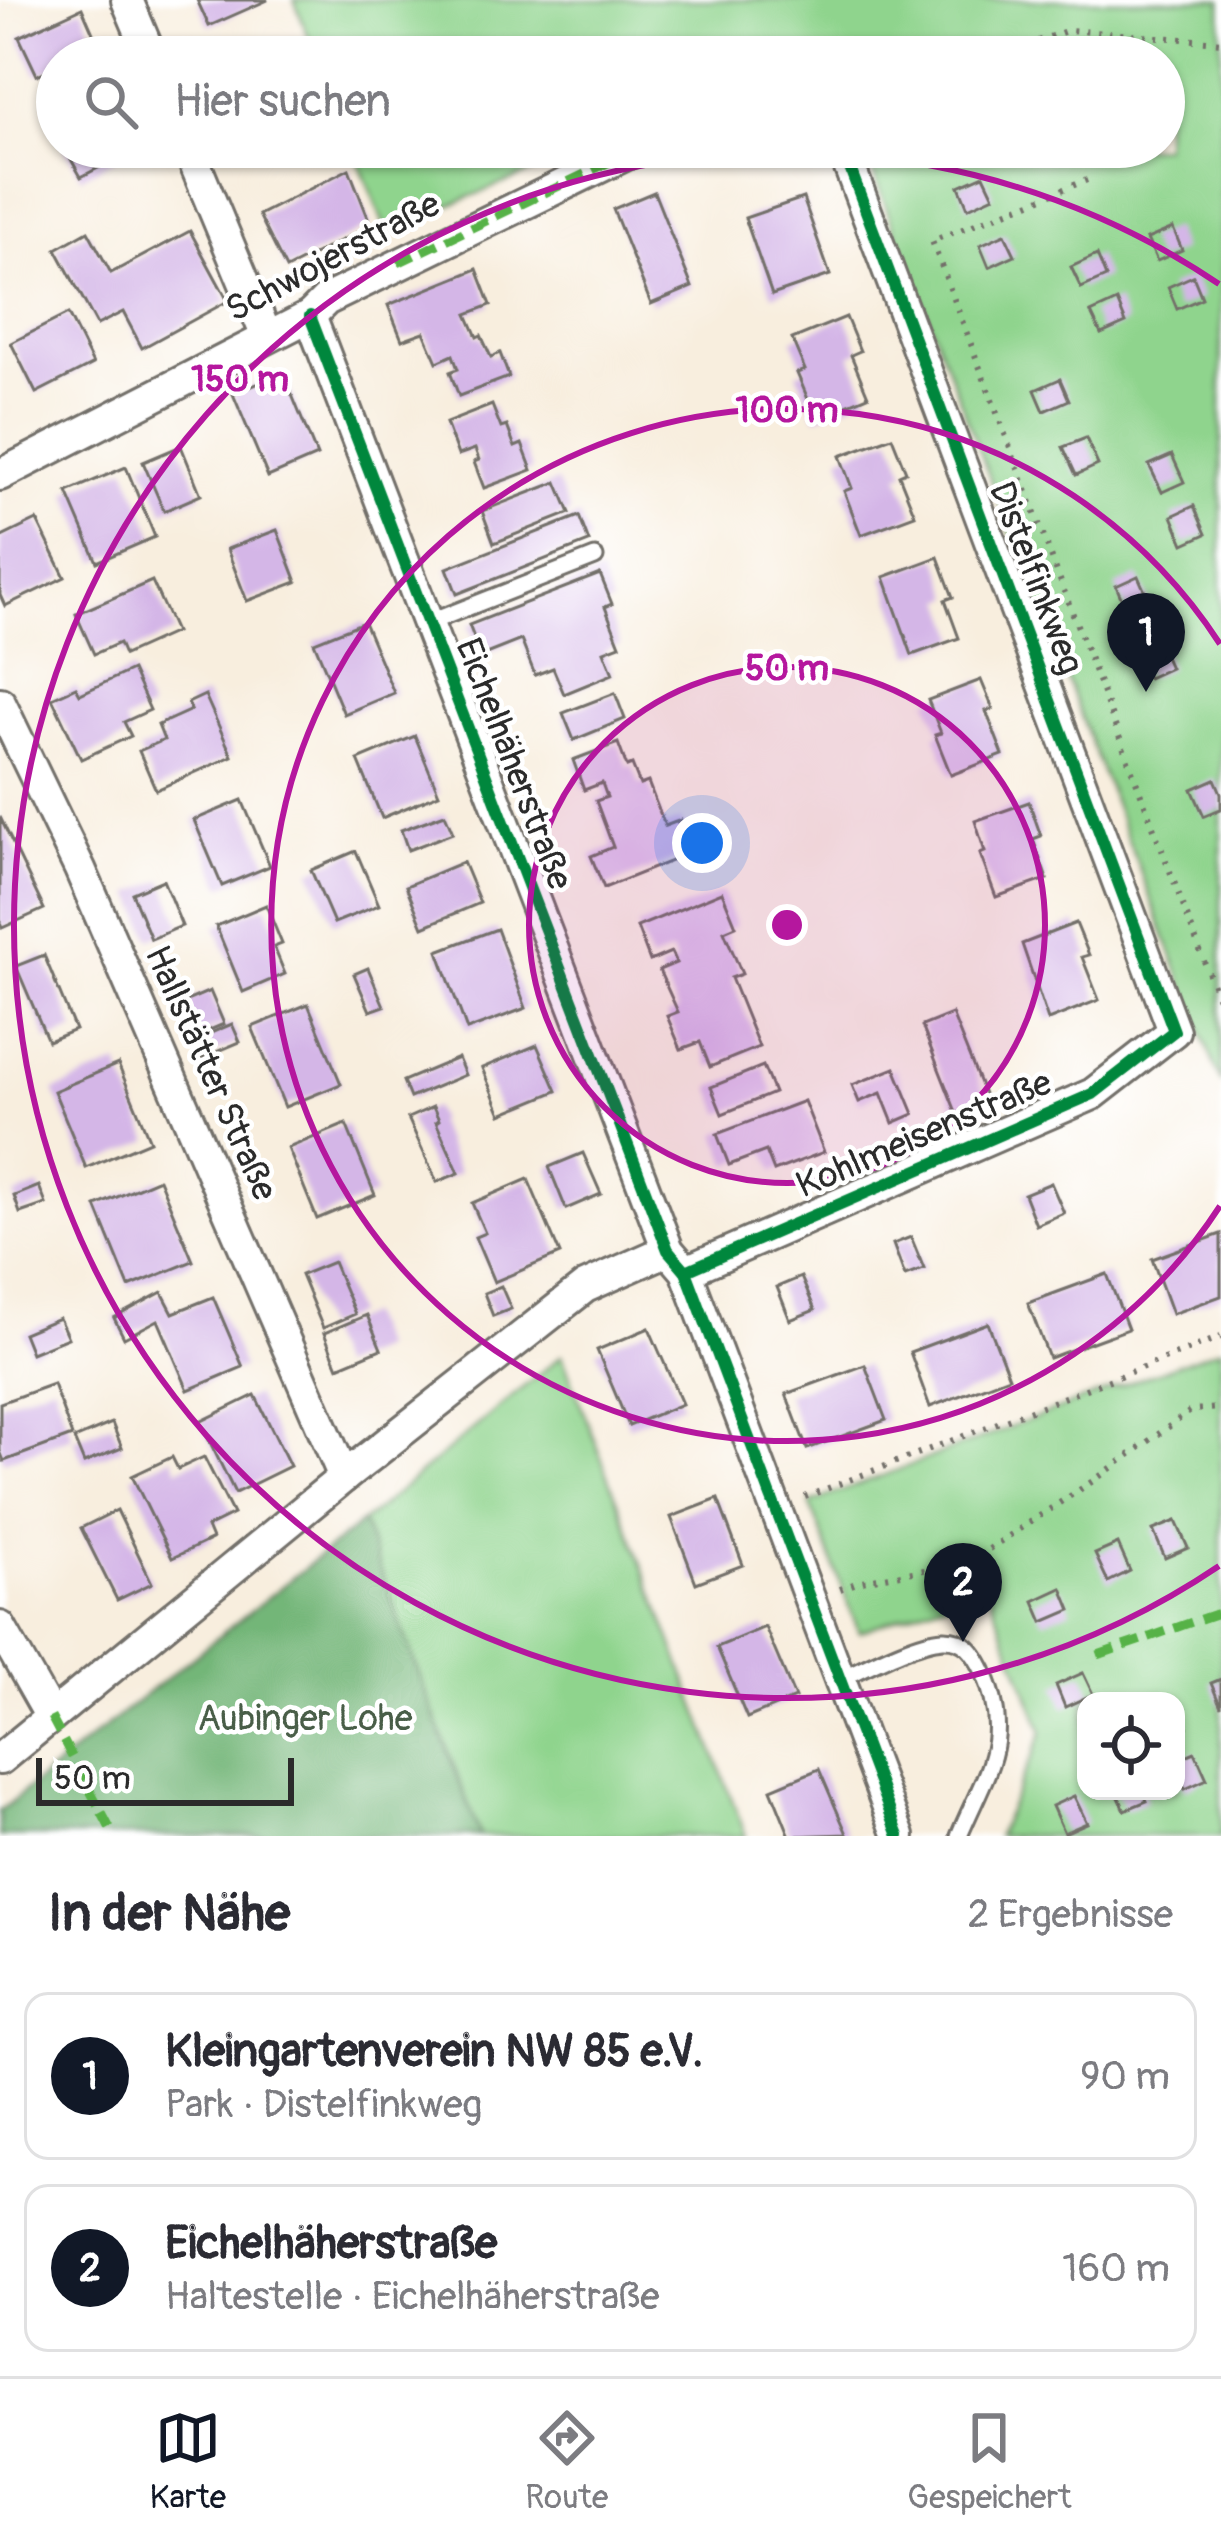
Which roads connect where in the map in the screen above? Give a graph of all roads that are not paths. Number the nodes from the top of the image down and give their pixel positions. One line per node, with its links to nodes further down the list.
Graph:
1 (127, 0): 2 (street)
2 (142, 36)
3 (197, 168): 7 (street)
4 (598, 168): 6 (street, Schwojerstraße)
5 (850, 168): 12 (street, Distelfinkweg)
6 (310, 316): 7 (street, Schwojerstraße); 10 (street, Eichelhäherstraße)
7 (267, 337): 8 (street, Schwojerstraße)
8 (0, 475)
9 (595, 557): 10 (lane)
10 (428, 623): 13 (street, Eichelhäherstraße)
11 (0, 703): 14 (street, Hallstätter Straße)
12 (1174, 1031): 13 (street, Kohlmeisenstraße)
13 (677, 1261): 14 (street, Kohlmeisenstraße); 16 (street, Eichelhäherstraße)
14 (344, 1477): 17 (street, Kohlmeisenstraße)
15 (0, 1627): 17 (street)
16 (839, 1679): 19 (street, Eichelhäherstraße); 20 (lane)
17 (51, 1717): 18 (street, Kohlmeisenstraße)
18 (0, 1760)
19 (899, 1836)
20 (959, 1836)

